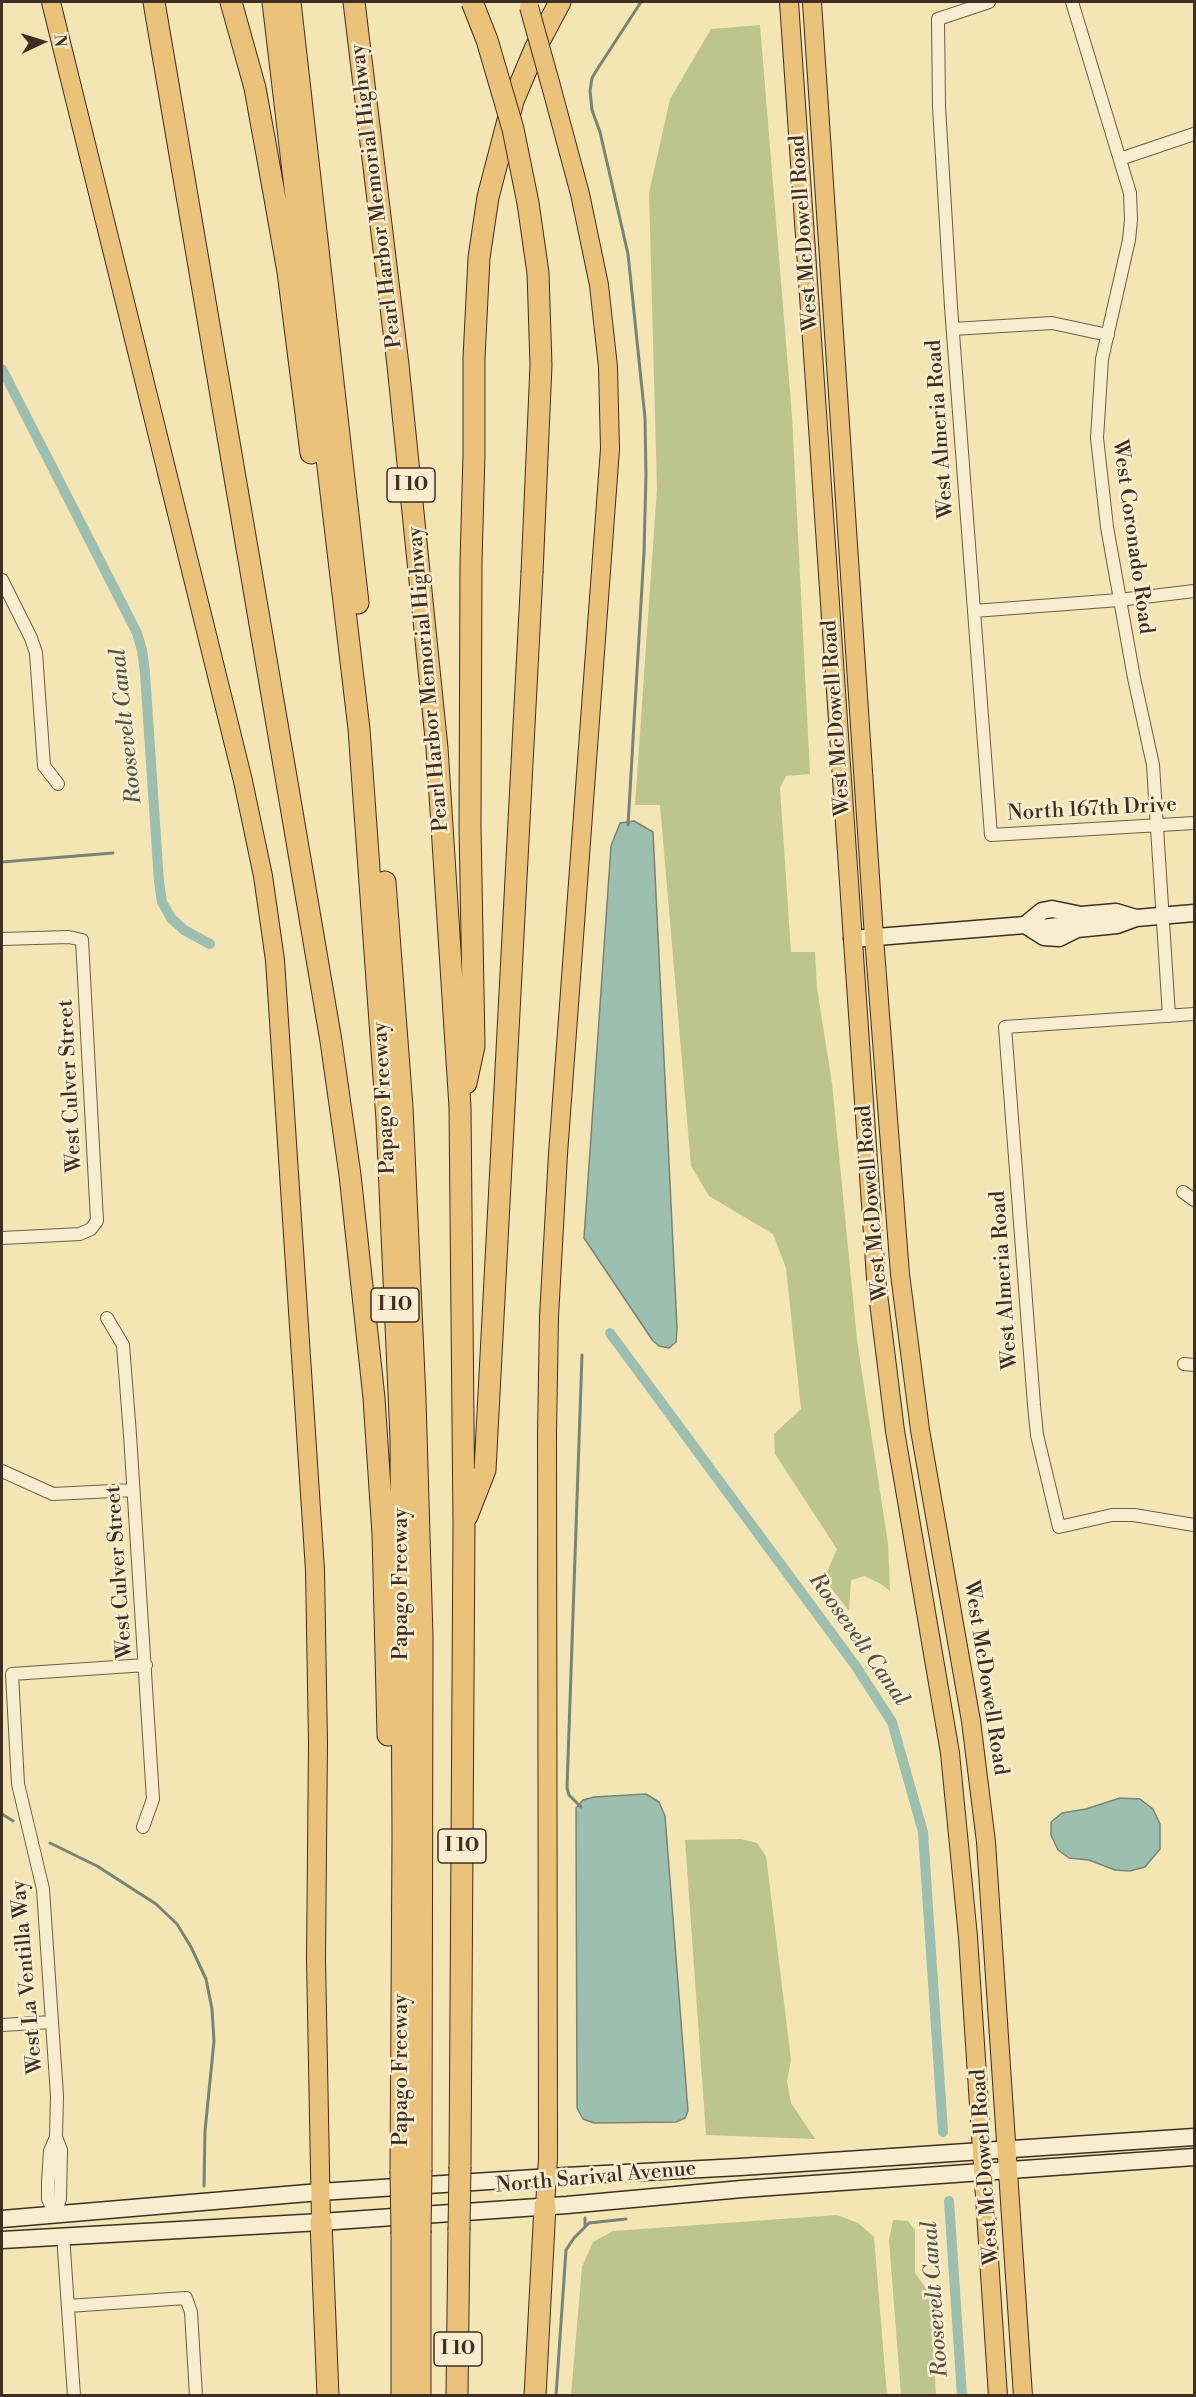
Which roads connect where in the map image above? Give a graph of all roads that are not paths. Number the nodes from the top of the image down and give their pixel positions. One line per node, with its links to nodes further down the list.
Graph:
1 (51, 2): 56 (main road)
2 (154, 2): 45 (highway)
3 (231, 2): 22 (highway)
4 (273, 2): 22 (highway, I 10)
5 (290, 2): 52 (highway)
6 (354, 2): 34 (highway, Pearl Harbor Memorial Highway / I 10)
7 (471, 2): 41 (highway, bridge)
8 (560, 2): 34 (highway)
9 (789, 2): 31 (main road, West McDowell Road)
10 (812, 2): 29 (main road, West McDowell Road)
11 (989, 2): 16 (street, West Almeria Road)
12 (1072, 2): 15 (street, West Coronado Road)
13 (528, 4): 55 (main road, bridge)
14 (1194, 134): 15 (street)
15 (1120, 159): 17 (street, West Coronado Road)
16 (953, 329): 17 (street); 21 (street, West Almeria Road)
17 (1108, 335): 20 (street, West Coronado Road)
18 (2, 580): 23 (street)
19 (1194, 591): 20 (street)
20 (1119, 600): 21 (street); 25 (street, West Coronado Road)
21 (974, 611): 26 (street, West Almeria Road)
22 (362, 774): 45 (highway, Papago Freeway / I 10)
23 (58, 784)
24 (1194, 823): 25 (street, North 167th Drive)
25 (1158, 826): 26 (street, North 167th Drive); 28 (street, West Coronado Road)
26 (991, 835)
27 (1194, 913): 28 (main road)
28 (1162, 916): 29 (main road); 33 (street, West Coronado Road)
29 (874, 937): 31 (main road); 49 (main road, West McDowell Road)
30 (2, 939): 37 (street, West Culver Street)
31 (852, 939): 50 (main road, West McDowell Road)
32 (1194, 1014): 33 (street)
33 (1169, 1016): 42 (street, West Almeria Road)
34 (460, 1107): 41 (highway, I 10)
35 (1183, 1192): 36 (street)
36 (1194, 1200)
37 (2, 1238)
38 (106, 1318): 40 (street, West Culver Street)
39 (2, 1471): 40 (street)
40 (134, 1490): 43 (street, West Culver Street)
41 (464, 1525): 72 (highway, I 10, bridge)
42 (1194, 1525)
43 (146, 1665): 44 (street, West Culver Street); 46 (street, West La Ventilla Way)
44 (143, 1827)
45 (403, 1837): 52 (highway, Papago Freeway / I 10)
46 (52, 2022): 47 (street); 59 (street, West La Ventilla Way)
47 (2, 2025)
48 (1194, 2137): 49 (main road, North Sarival Avenue)
49 (1007, 2150): 50 (main road, North Sarival Avenue); 53 (main road, West McDowell Road)
50 (982, 2152): 54 (main road, West McDowell Road); 55 (main road, North Sarival Avenue)
51 (1194, 2157): 53 (main road, North Sarival Avenue)
52 (411, 2170): 63 (highway, Papago Freeway / I 10, bridge)
53 (1009, 2170): 54 (main road, North Sarival Avenue); 75 (main road, West McDowell Road)
54 (984, 2172): 57 (main road, North Sarival Avenue); 74 (main road, West McDowell Road)
55 (547, 2177): 56 (main road, North Sarival Avenue); 57 (main road)
56 (320, 2192): 58 (main road, North Sarival Avenue); 61 (main road)
57 (545, 2206): 61 (main road, North Sarival Avenue); 73 (highway)
58 (124, 2209): 59 (main road, North Sarival Avenue); 64 (main road)
59 (55, 2215): 60 (main road, North Sarival Avenue); 62 (main road)
60 (2, 2219)
61 (321, 2223): 64 (main road, North Sarival Avenue); 69 (highway)
62 (2, 2232)
63 (411, 2233): 70 (highway, Papago Freeway / I 10); 71 (highway)
64 (63, 2235): 65 (main road, North Sarival Avenue); 66 (street)
65 (2, 2240)
66 (68, 2306): 67 (street); 68 (street)
67 (74, 2396)
68 (196, 2396)
69 (328, 2396)
70 (402, 2396)
71 (420, 2396)
72 (457, 2396)
73 (535, 2396)
74 (998, 2396)
75 (1023, 2396)

